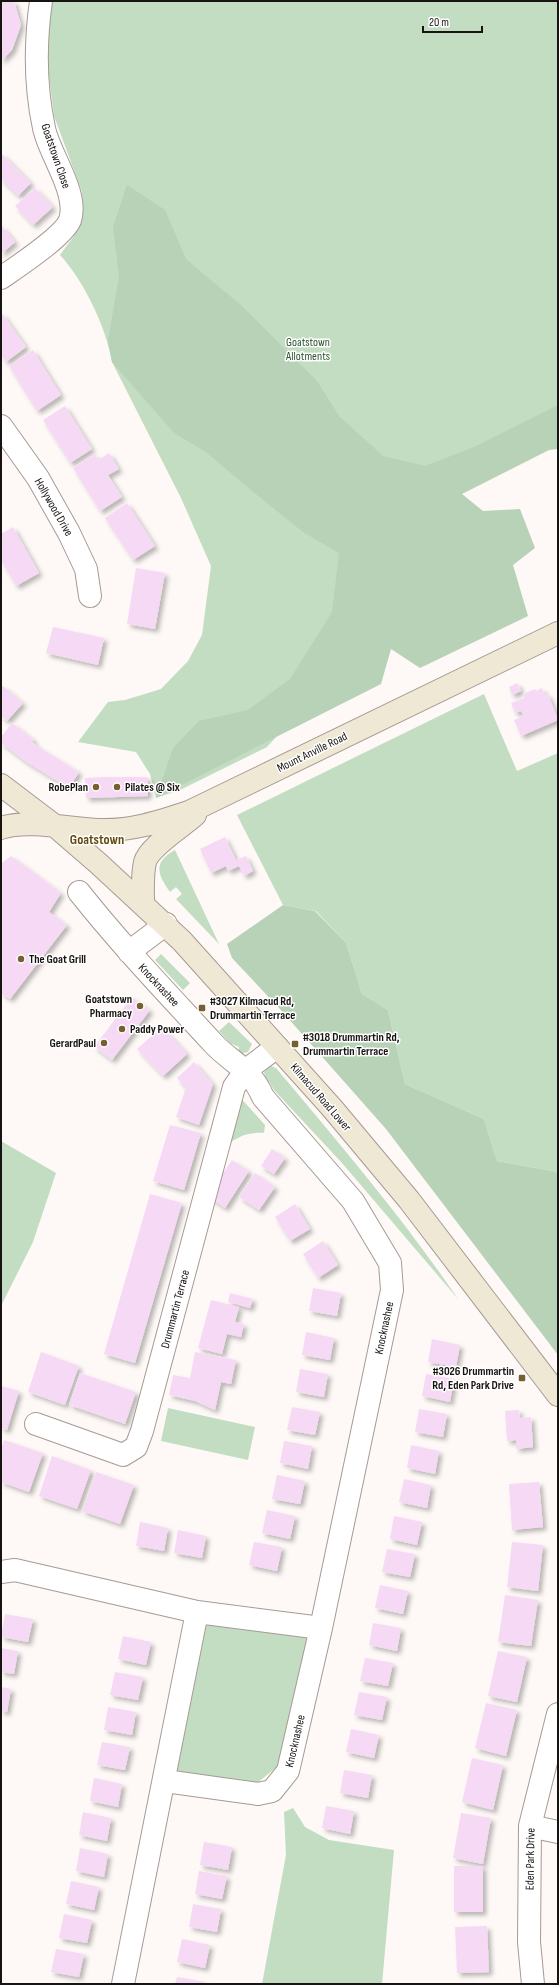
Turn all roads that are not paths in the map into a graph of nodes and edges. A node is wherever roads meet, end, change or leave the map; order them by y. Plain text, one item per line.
1 (41, 1) edge
2 (1, 278) edge
3 (1, 426) edge
4 (90, 596) dead end
5 (558, 633) edge
6 (1, 785) edge
7 (212, 802) junction
8 (55, 826) junction
9 (1, 828) edge
10 (79, 892) dead end
11 (143, 903) junction
12 (166, 924) junction
13 (129, 952) junction
14 (278, 1047) junction
15 (246, 1070) junction
16 (558, 1395) edge
17 (36, 1424) dead end
18 (1, 1572) edge
19 (197, 1612) junction
20 (321, 1628) junction
21 (558, 1714) edge
22 (165, 1781) junction
23 (530, 1826) junction
24 (558, 1832) edge
25 (123, 1984) edge
26 (533, 1984) edge

1 - 2 street, Goatstown Close
3 - 4 street, Hollywood Drive
5 - 7 main road, Mount Anville Road
6 - 8 main road, Kilmacud Road Lower
7 - 8 main road, Mount Anville Road
7 - 11 main road
8 - 9 main road, Mount Anville Road
8 - 11 main road, Kilmacud Road Lower
10 - 13 street, Knocknashee
11 - 12 main road, Kilmacud Road Lower
12 - 13 street
12 - 14 main road, Kilmacud Road Lower
13 - 15 street, Knocknashee
14 - 15 street
14 - 16 main road, Kilmacud Road Lower
15 - 17 street, Drummartin Terrace
15 - 20 street, Knocknashee
18 - 19 street
19 - 20 street
19 - 22 street
20 - 22 street, Knocknashee
21 - 23 street, Eden Park Drive
22 - 25 street
23 - 24 street
23 - 26 street, Eden Park Drive

